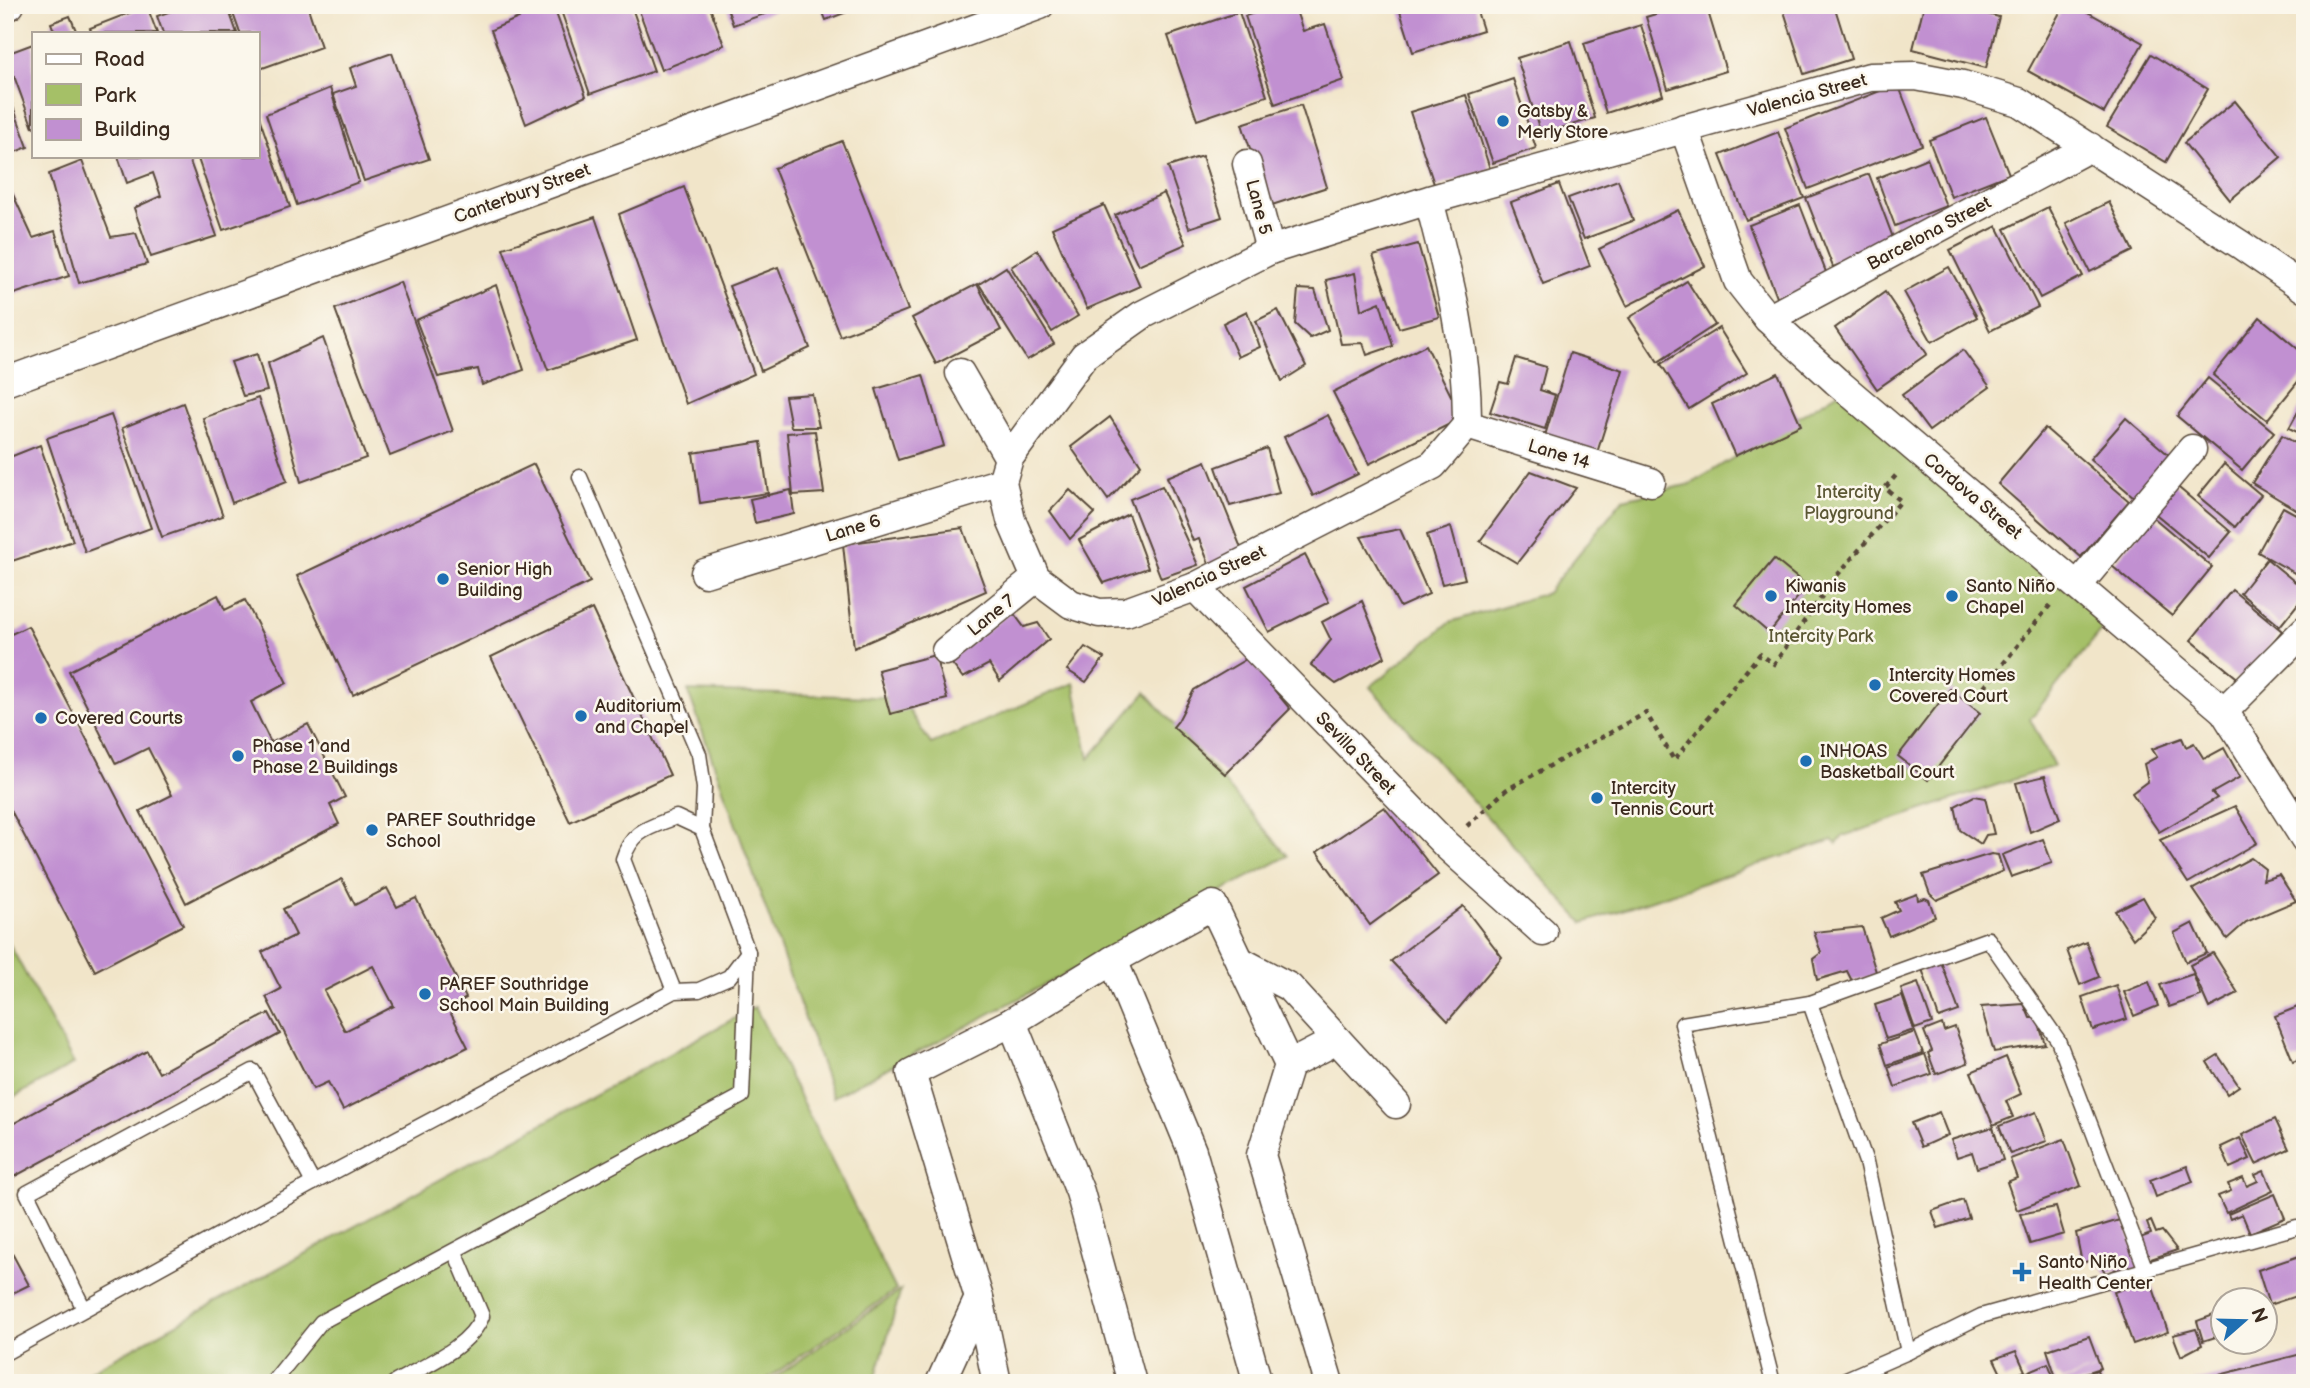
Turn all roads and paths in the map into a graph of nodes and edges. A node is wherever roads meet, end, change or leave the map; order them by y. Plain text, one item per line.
1 (1040, 5) edge
2 (983, 15) edge
3 (1684, 128) junction
4 (2090, 147) junction
5 (1247, 164) dead end
6 (1429, 200) junction
7 (1270, 250) junction
8 (2305, 289) edge
9 (1768, 319) junction
10 (960, 373) dead end
11 (5, 382) edge
12 (1467, 425) junction
13 (1919, 449) junction
14 (2192, 449) dead end
15 (1005, 470) junction
16 (580, 477) dead end
17 (1651, 482) dead end
18 (705, 573) dead end
19 (1036, 578) junction
20 (2074, 582) junction
21 (1195, 587) junction
22 (2305, 630) edge
23 (946, 651) dead end
24 (1978, 695) dead end
25 (2224, 711) junction
26 (702, 828) junction
27 (2305, 839) edge
28 (1446, 845) junction
29 (1533, 924) dead end
30 (748, 952) junction
31 (1112, 960) junction
32 (1240, 961) junction
33 (674, 991) junction
34 (1810, 1003) junction
35 (1012, 1022) junction
36 (1337, 1040) junction
37 (1290, 1065) junction
38 (1396, 1104) dead end
39 (313, 1183) junction
40 (2297, 1227) dead end
41 (455, 1252) junction
42 (2146, 1270) junction
43 (979, 1298) junction
44 (84, 1309) junction
45 (1908, 1352) junction
46 (5, 1353) edge
47 (272, 1383) edge
48 (394, 1383) edge
49 (940, 1383) edge
50 (997, 1383) edge
51 (1132, 1383) edge
52 (1258, 1383) edge
53 (1329, 1383) edge
54 (1773, 1383) edge
55 (1837, 1383) edge

1 - 2 street, Canterbury Street
2 - 11 street, Canterbury Street
3 - 4 street, Valencia Street
3 - 6 street, Valencia Street
3 - 9 street, Cordova Street
4 - 8 street, Valencia Street
4 - 9 street, Barcelona Street
5 - 7 street, Lane 5
6 - 7 street, Valencia Street
6 - 12 street
7 - 15 street, Valencia Street
9 - 13 street, Cordova Street
10 - 15 street
12 - 17 street, Lane 14
12 - 21 street, Valencia Street
13 - 20 street, Cordova Street
13 - 28 path
14 - 20 street
15 - 18 street, Lane 6
15 - 19 street
16 - 26 lane
19 - 21 street, Valencia Street
19 - 23 street, Lane 7
20 - 24 path
20 - 25 street, Cordova Street
21 - 28 street, Sevilla Street
22 - 25 street
25 - 27 street, Cordova Street
26 - 30 lane
26 - 33 lane
28 - 29 street, Sevilla Street
30 - 33 lane
30 - 41 lane
31 - 32 street
31 - 35 street
31 - 52 street
32 - 36 street
32 - 37 street
33 - 39 lane
34 - 42 lane
34 - 45 lane
34 - 54 lane
35 - 43 street
35 - 51 street
36 - 37 street
36 - 38 street
37 - 53 street
39 - 44 lane
39 - 44 lane
40 - 42 lane
41 - 47 lane
41 - 48 lane
42 - 45 lane
43 - 49 street
43 - 50 street
44 - 46 lane
45 - 55 lane

